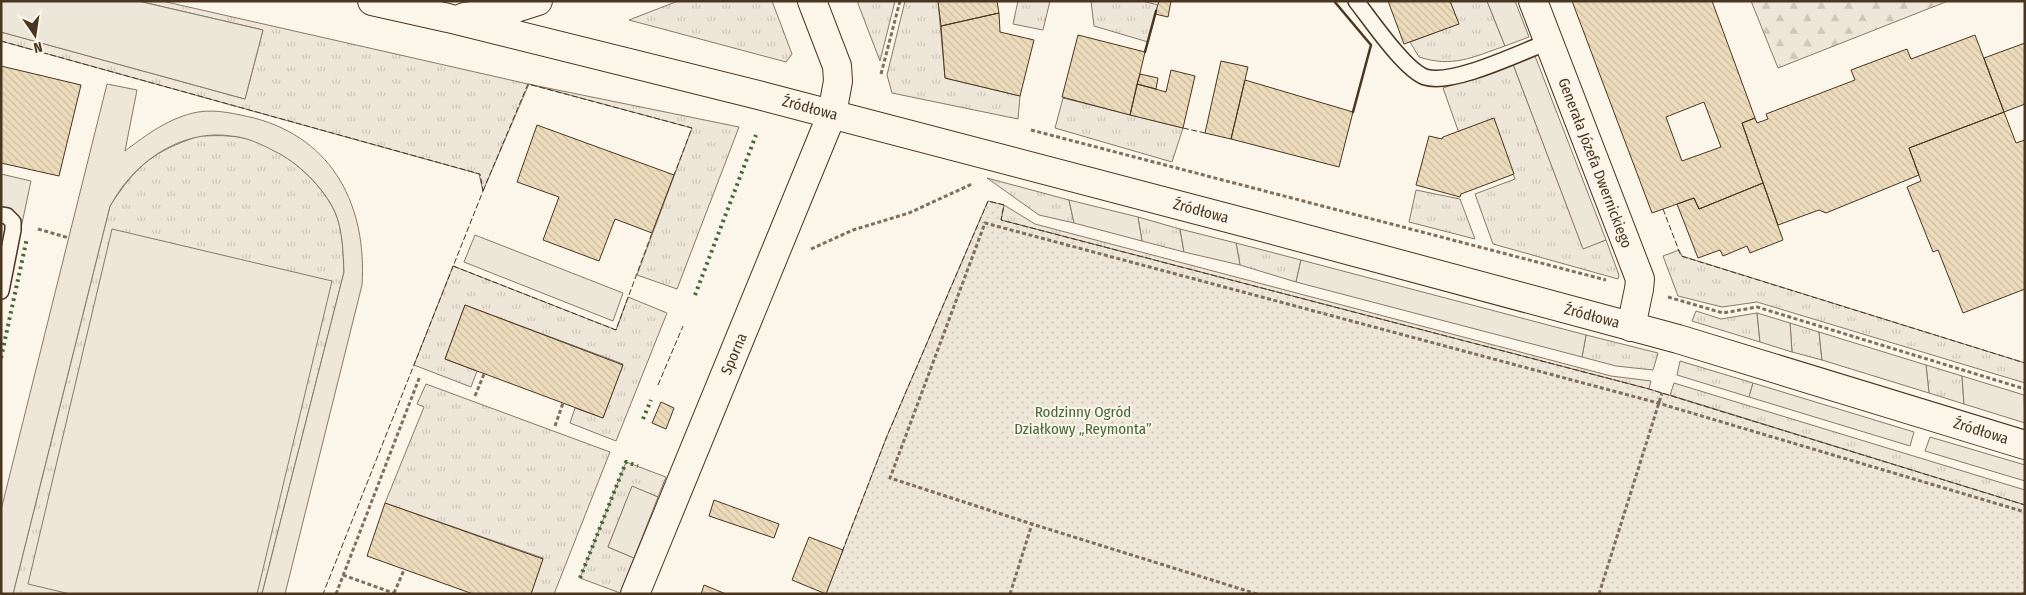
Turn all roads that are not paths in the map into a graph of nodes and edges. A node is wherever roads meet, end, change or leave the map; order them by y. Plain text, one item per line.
1 (372, 1) edge
2 (538, 1) edge
3 (812, 1) edge
4 (1356, 1) edge
5 (1533, 1) edge
6 (448, 18) junction
7 (1548, 42) junction
8 (832, 114) junction
9 (7, 218) edge
10 (1, 291) edge
11 (1631, 327) junction
12 (2025, 445) edge
13 (635, 594) edge

1 - 6 street, Źródłowa
2 - 6 street
3 - 8 street, Sporna
4 - 7 lane
5 - 7 street, Generała Józefa Dwernickiego
6 - 8 street, Źródłowa
7 - 11 street, Generała Józefa Dwernickiego
8 - 11 street, Źródłowa
8 - 13 street, Sporna
9 - 10 lane
11 - 12 street, Źródłowa

